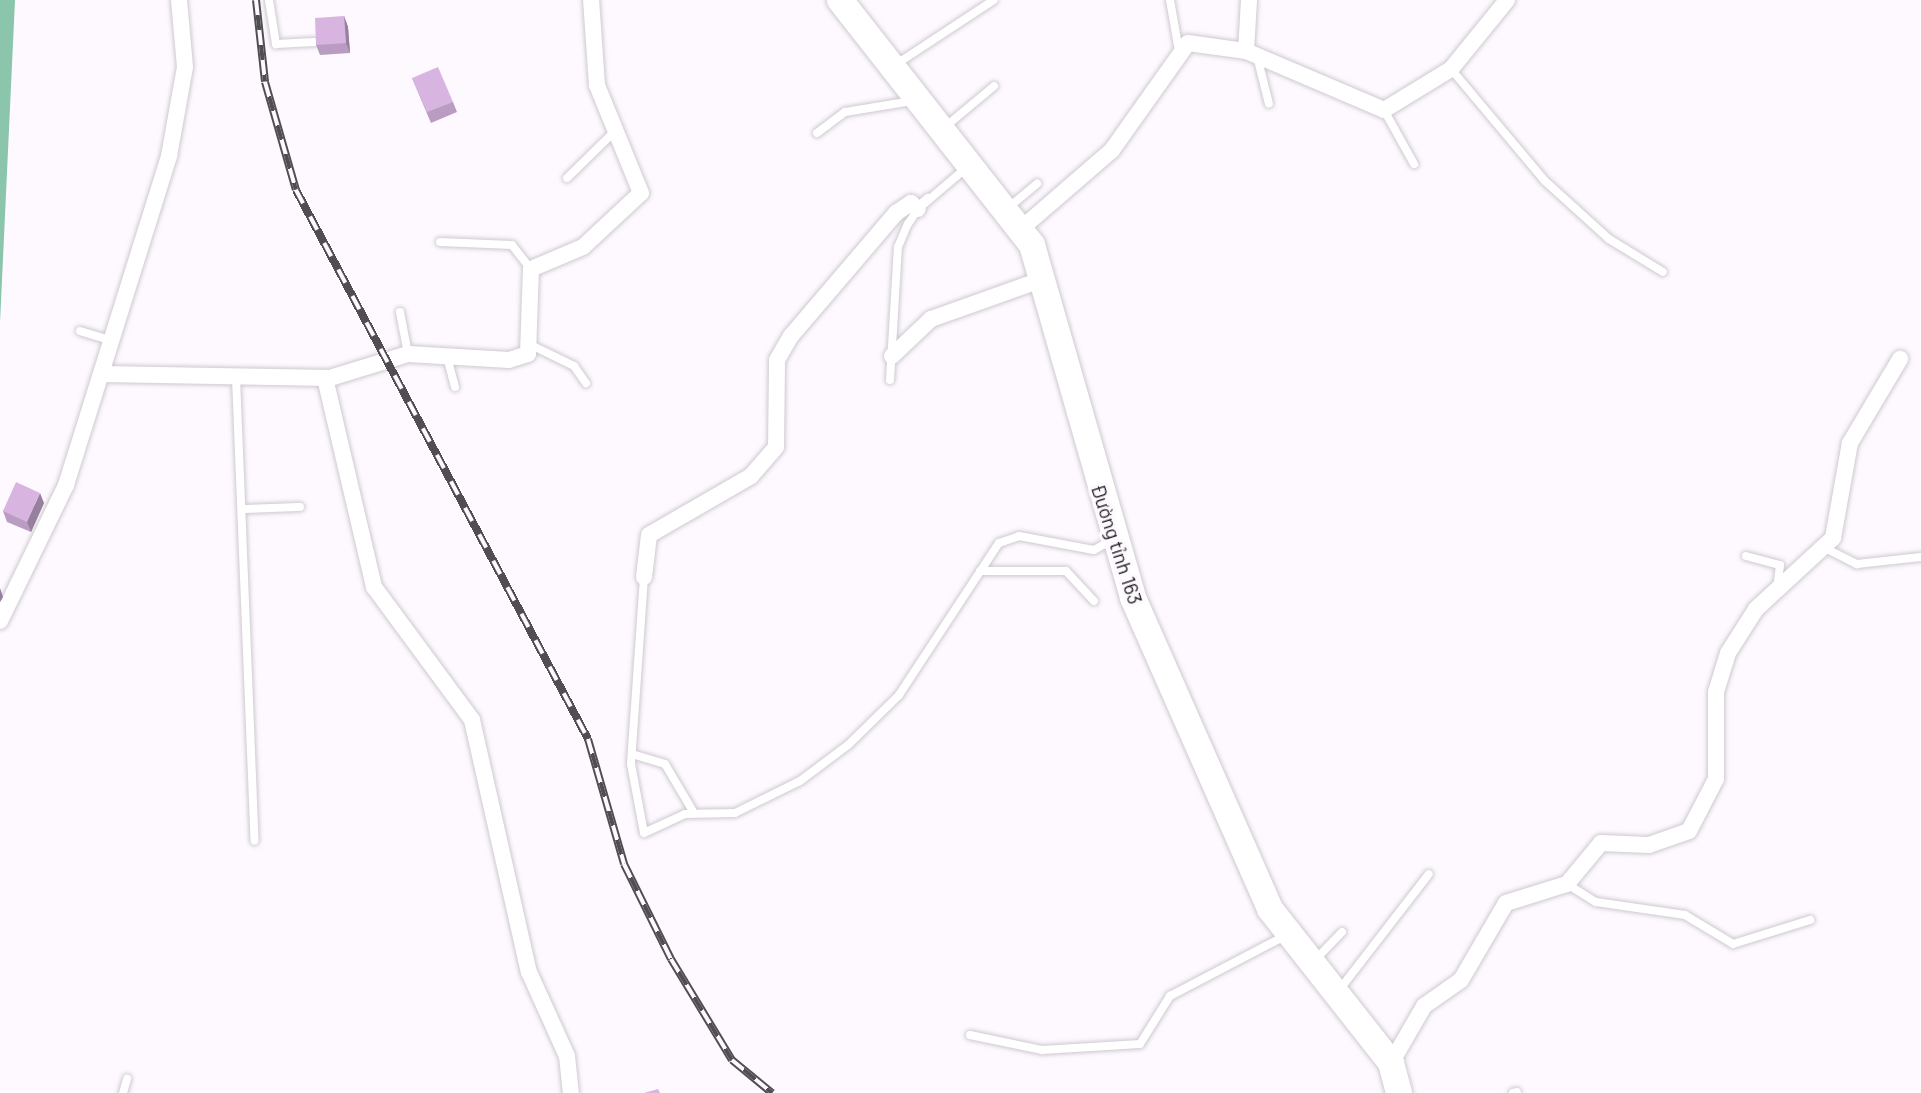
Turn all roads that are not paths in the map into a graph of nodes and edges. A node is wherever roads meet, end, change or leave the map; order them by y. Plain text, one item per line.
1 (179, 0) edge
2 (269, 0) edge
3 (591, 0) edge
4 (840, 0) edge
5 (994, 0) edge
6 (1170, 0) edge
7 (1249, 0) edge
8 (1507, 0) edge
9 (315, 42) edge
10 (1179, 51) junction
11 (1251, 53) junction
12 (895, 65) junction
13 (1451, 69) junction
14 (994, 86) dead end
15 (922, 99) junction
16 (1269, 104) dead end
17 (1384, 110) junction
18 (945, 127) junction
19 (617, 129) junction
20 (817, 133) dead end
21 (972, 161) junction
22 (1414, 164) dead end
23 (567, 178) dead end
24 (1037, 184) dead end
25 (918, 209) junction
26 (1015, 218) junction
27 (440, 242) dead end
28 (531, 269) junction
29 (1663, 272) dead end
30 (1046, 278) junction
31 (400, 312) dead end
32 (80, 331) dead end
33 (113, 341) junction
34 (533, 346) junction
35 (408, 354) junction
36 (446, 356) junction
37 (892, 356) junction
38 (1900, 359) dead end
39 (102, 374) junction
40 (236, 378) junction
41 (325, 378) junction
42 (890, 380) dead end
43 (586, 383) dead end
44 (455, 387) dead end
45 (300, 507) dead end
46 (243, 509) junction
47 (1113, 540) junction
48 (1827, 549) junction
49 (1746, 556) dead end
50 (1921, 557) edge
51 (980, 571) junction
52 (644, 577) joint
53 (1778, 592) junction
54 (1094, 601) dead end
55 (0, 621) edge
56 (632, 754) junction
57 (694, 813) junction
58 (255, 841) dead end
59 (1429, 874) dead end
60 (1567, 884) junction
61 (1810, 920) dead end
62 (1342, 932) dead end
63 (1289, 934) junction
64 (1313, 963) junction
65 (1337, 993) junction
66 (970, 1035) dead end
67 (1391, 1063) junction
68 (127, 1079) dead end
69 (123, 1093) edge
70 (571, 1093) edge
71 (1399, 1093) edge

1 - 33 street
2 - 9 lane
3 - 19 street
4 - 12 main road, Đường tỉnh 163
5 - 12 lane
6 - 10 lane
7 - 11 street
8 - 13 street
10 - 11 street
10 - 26 street
11 - 16 lane
11 - 17 street
12 - 15 main road, Đường tỉnh 163
13 - 17 street
13 - 29 lane
14 - 18 lane
15 - 18 main road, Đường tỉnh 163
15 - 20 lane
17 - 22 lane
18 - 21 main road, Đường tỉnh 163
19 - 23 lane
19 - 28 street
21 - 25 lane
21 - 26 main road, Đường tỉnh 163
24 - 26 lane
25 - 37 lane
25 - 52 street
26 - 30 main road, Đường tỉnh 163
27 - 28 lane
28 - 34 street
30 - 37 street
30 - 47 main road, Đường tỉnh 163
31 - 35 lane
32 - 33 lane
33 - 39 street
34 - 36 street
34 - 43 lane
35 - 36 street
35 - 41 street
36 - 44 lane
37 - 42 lane
38 - 48 street
39 - 40 street
39 - 55 street
40 - 41 street
40 - 46 lane
41 - 70 street
45 - 46 lane
46 - 58 lane
47 - 51 lane
47 - 63 main road, Đường tỉnh 163
48 - 50 lane
48 - 53 street
49 - 53 lane
51 - 54 lane
51 - 57 lane
52 - 56 lane
53 - 60 street
56 - 57 lane
56 - 57 lane
59 - 65 lane
60 - 61 lane
60 - 67 street
62 - 64 lane
63 - 64 main road, Đường tỉnh 163
63 - 66 lane
64 - 65 main road, Đường tỉnh 163
65 - 67 main road, Đường tỉnh 163
67 - 71 main road, Đường tỉnh 163
68 - 69 lane

